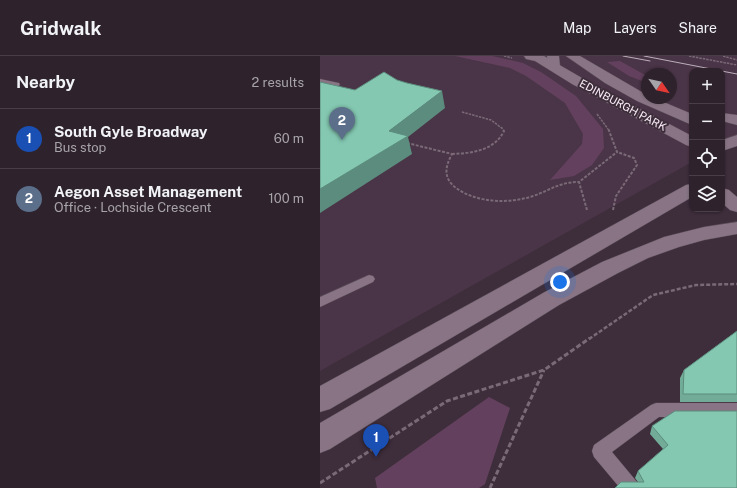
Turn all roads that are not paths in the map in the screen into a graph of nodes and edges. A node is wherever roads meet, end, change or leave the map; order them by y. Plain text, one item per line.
1 (530, 56) edge
2 (575, 57) edge
3 (554, 61) edge
4 (320, 82) edge
5 (336, 85) edge
6 (641, 97) edge
7 (656, 104) edge
8 (665, 104) edge
9 (689, 110) edge
10 (725, 118) edge
11 (689, 119) edge
12 (737, 120) edge
13 (725, 132) edge
14 (737, 134) edge
15 (689, 140) edge
16 (737, 140) edge
17 (725, 145) edge
18 (689, 191) edge
19 (725, 196) edge
20 (737, 206) edge
21 (737, 228) edge
22 (369, 279) dead end
23 (320, 302) edge
24 (320, 400) edge
25 (737, 410) edge
26 (320, 439) edge
27 (631, 488) edge

1 - 3 street, EDINBURGH PARK
2 - 6 street, EDINBURGH PARK
3 - 15 street, EDINBURGH PARK
4 - 5 lane
7 - 11 street, EDINBURGH PARK
8 - 9 street
10 - 12 street
13 - 14 street
16 - 17 street
18 - 24 street
19 - 20 street
21 - 26 street
22 - 23 lane
25 - 27 lane

